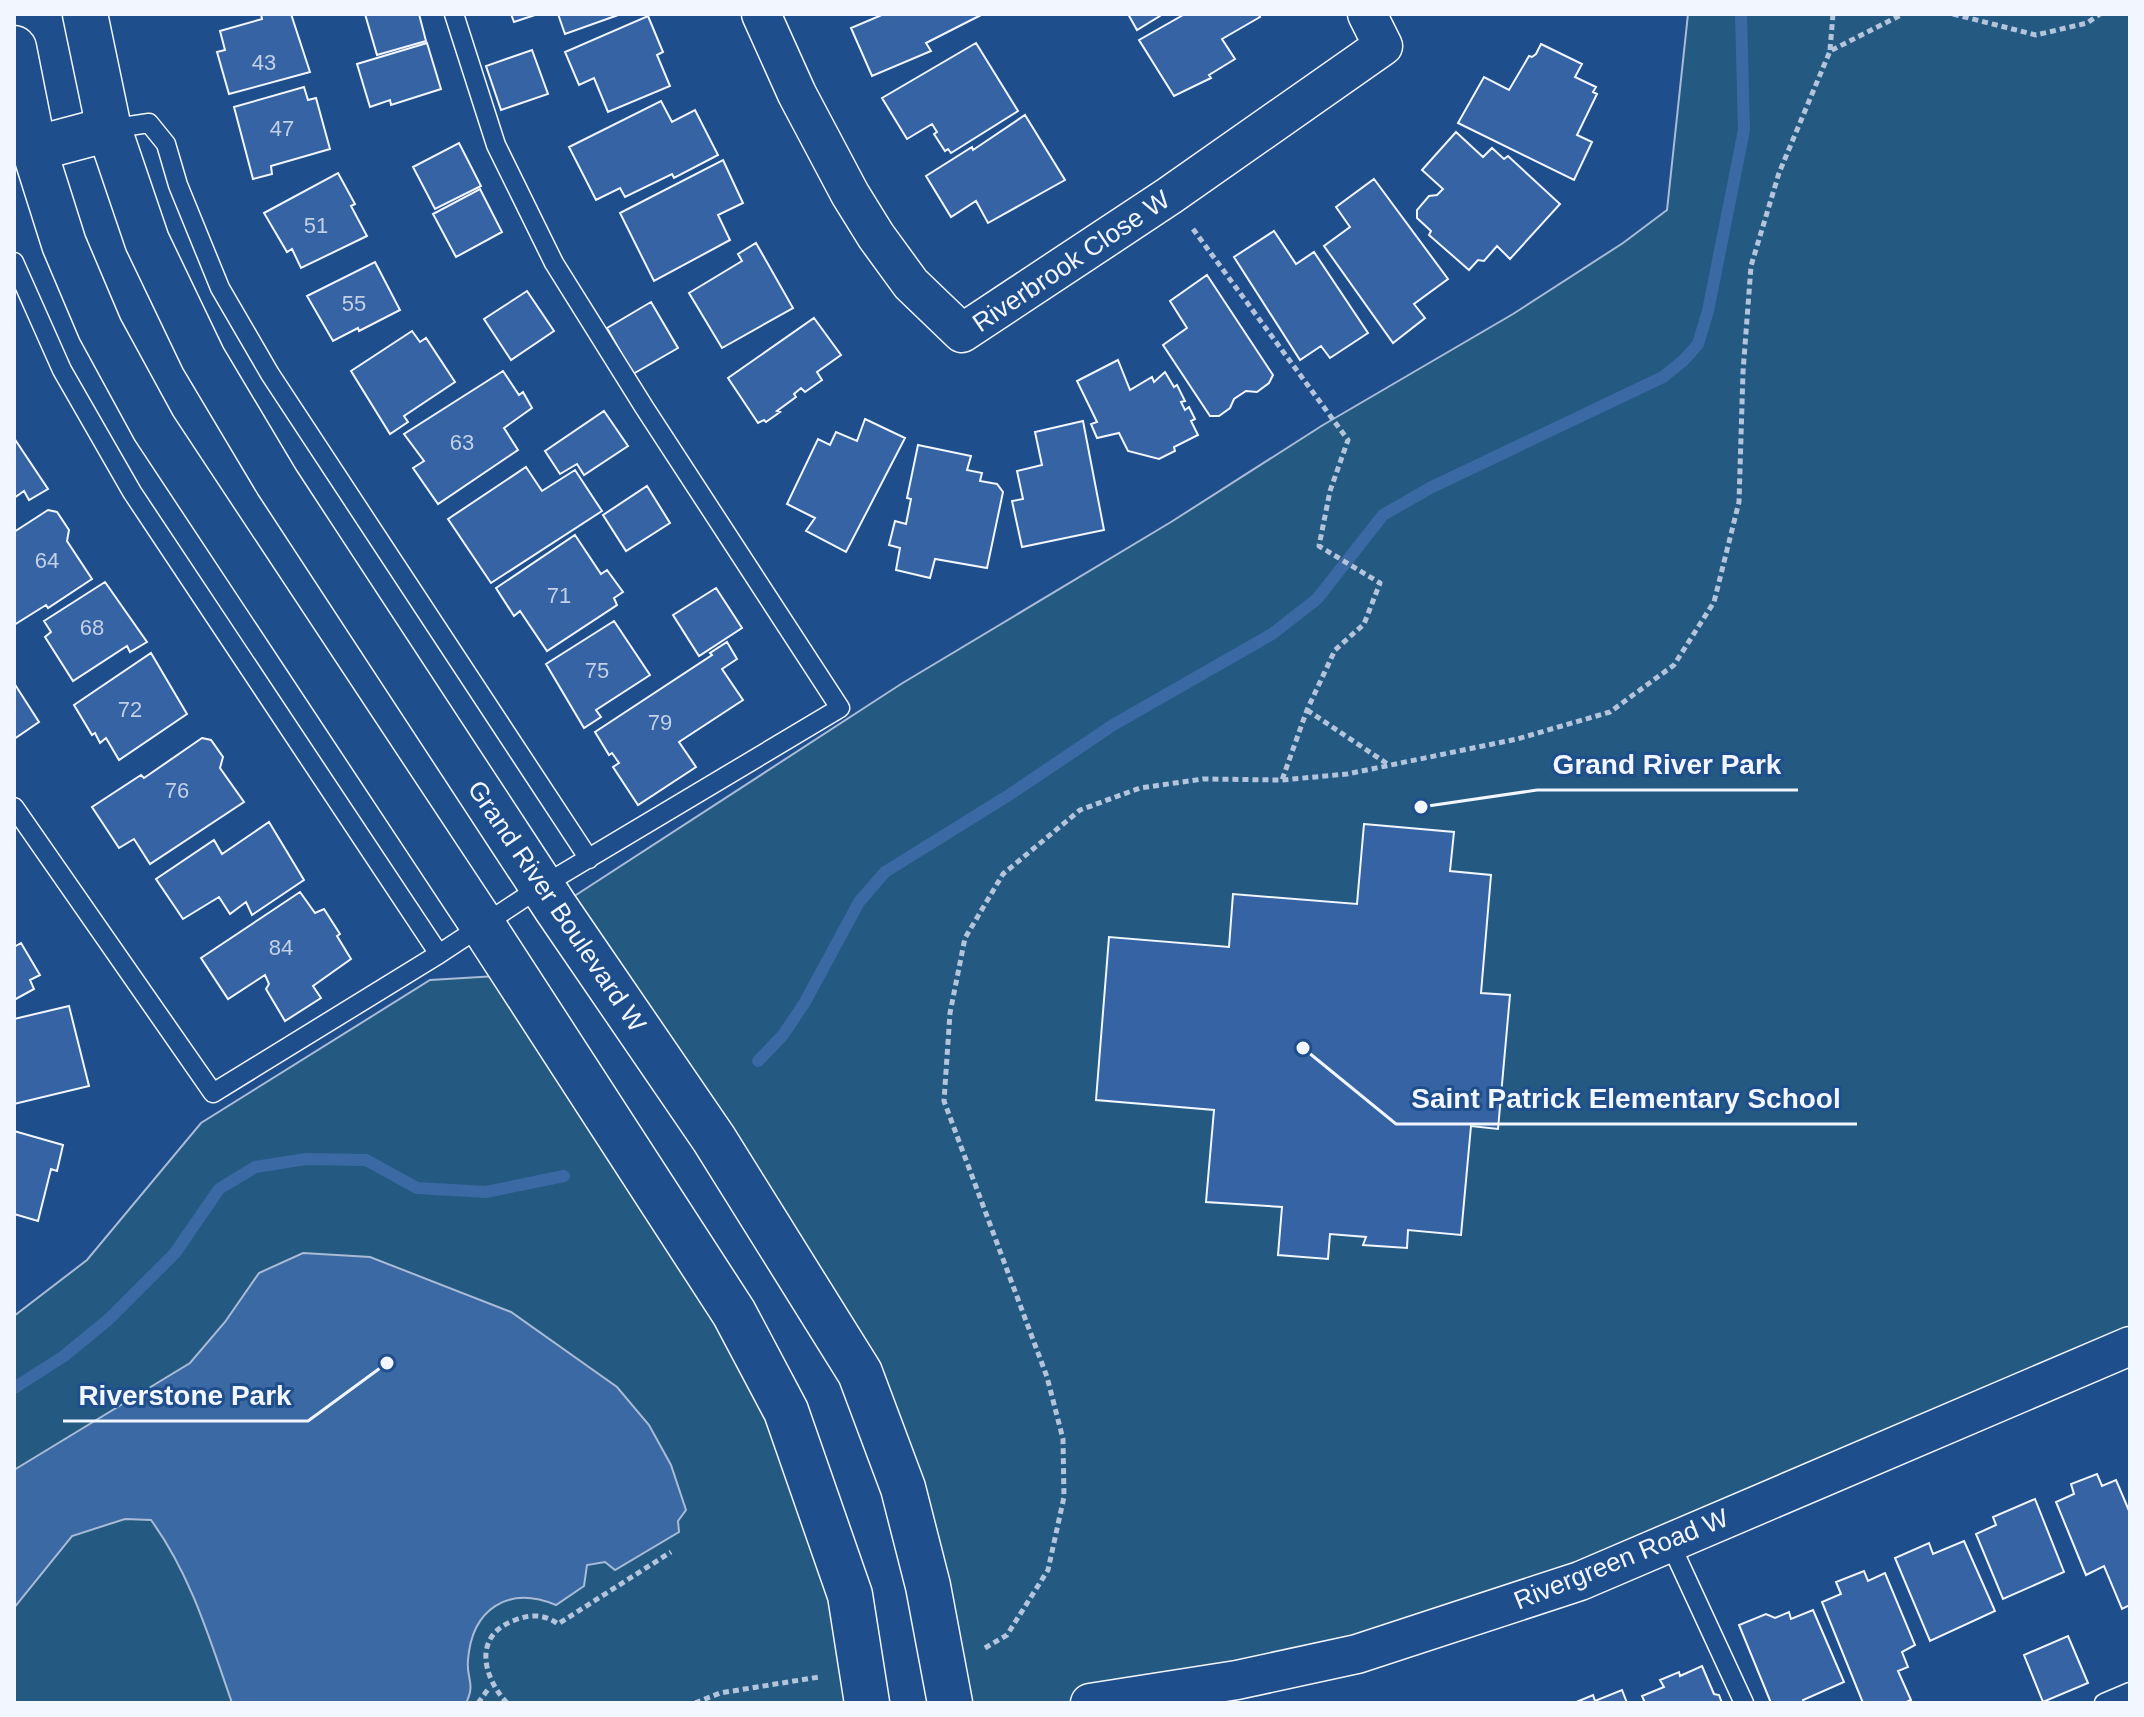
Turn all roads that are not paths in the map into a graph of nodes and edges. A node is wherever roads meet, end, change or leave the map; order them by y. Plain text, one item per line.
1 (85, 14) edge
2 (454, 14) edge
3 (761, 14) edge
4 (1367, 14) edge
5 (14, 48) edge
6 (109, 129) junction
7 (24, 152) edge
8 (14, 262) edge
9 (14, 807) edge
10 (589, 859) junction
11 (542, 886) junction
12 (482, 924) junction
13 (439, 954) junction
14 (2130, 1346) edge
15 (1670, 1543) junction
16 (1238, 1691) edge
17 (2130, 1692) edge
18 (867, 1703) edge
19 (950, 1703) edge
20 (1090, 1703) edge
21 (1744, 1703) edge
22 (2104, 1703) edge

1 - 6 street, Grand River Boulevard W
2 - 10 lane
3 - 4 street, Riverbrook Close W
5 - 7 street
6 - 7 street
6 - 10 lane, Grand River Boulevard W
6 - 11 street, Grand River Boulevard W
7 - 12 street
8 - 13 lane
9 - 13 lane
10 - 11 lane
11 - 12 lane
11 - 19 street, Grand River Boulevard W
12 - 13 lane
12 - 18 street
14 - 15 street, Rivergreen Road W
15 - 16 street, Rivergreen Road W
15 - 21 lane
16 - 20 street, Rivergreen Road W
17 - 22 lane

